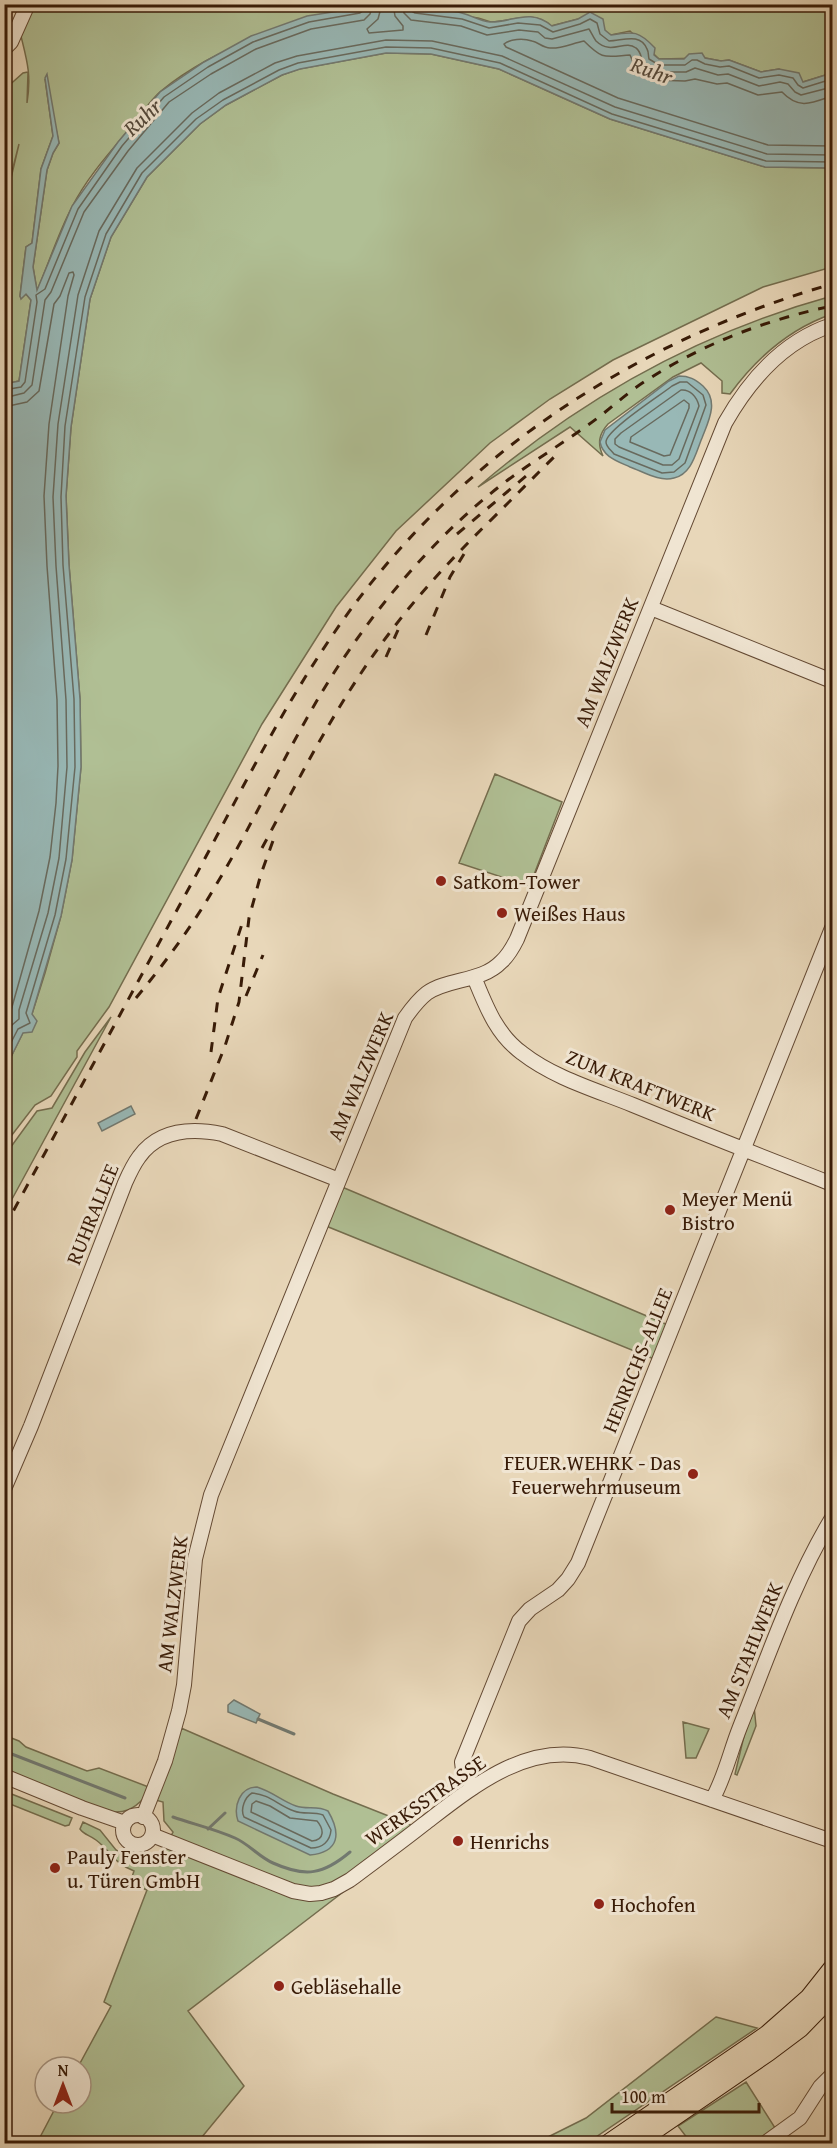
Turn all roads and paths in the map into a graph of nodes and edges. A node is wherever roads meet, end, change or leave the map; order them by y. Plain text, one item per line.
1 (28, 4) edge
2 (4, 49) edge
3 (832, 325) edge
4 (651, 608) junction
5 (832, 681) edge
6 (832, 928) edge
7 (474, 977) junction
8 (744, 1150) junction
9 (339, 1180) junction
10 (832, 1184) edge
11 (4, 1489) edge
12 (832, 1518) edge
13 (4, 1776) edge
14 (473, 1788) junction
15 (712, 1800) junction
16 (143, 1817) junction
17 (126, 1822) junction
18 (152, 1835) junction
19 (832, 1841) edge
20 (832, 1969) edge
21 (832, 1995) edge
22 (832, 2075) edge
23 (608, 2144) edge
24 (634, 2144) edge
25 (764, 2144) edge

1 - 2 street
3 - 4 street, AM WALZWERK
4 - 5 street
4 - 7 street, AM WALZWERK
6 - 8 street, HENRICHS-ALLEE
7 - 8 street, ZUM KRAFTWERK
7 - 9 street, AM WALZWERK
8 - 10 street, ZUM KRAFTWERK
8 - 14 street, HENRICHS-ALLEE
9 - 11 street, RUHRALLEE
9 - 16 street, AM WALZWERK
12 - 15 street, AM STAHLWERK
13 - 17 street
14 - 15 street, WERKSSTRASSE
14 - 18 street, WERKSSTRASSE
15 - 19 street, WERKSSTRASSE
16 - 17 street
16 - 18 street
17 - 18 street
20 - 23 main road
21 - 24 main road
22 - 25 street

